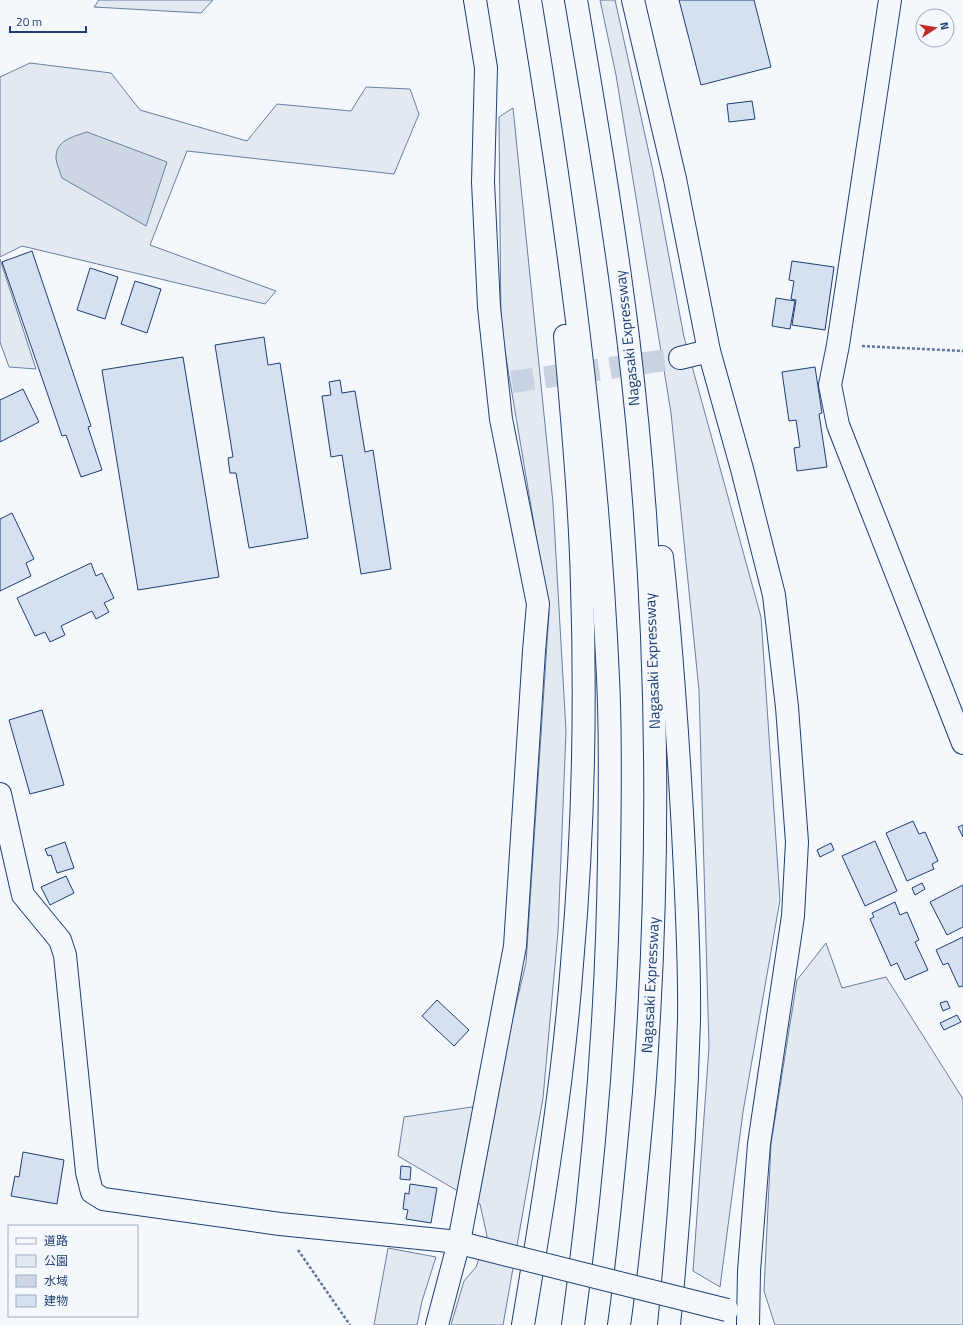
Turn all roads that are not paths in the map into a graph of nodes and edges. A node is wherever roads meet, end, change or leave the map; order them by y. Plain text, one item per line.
1 (475, 0) edge
2 (530, 0) edge
3 (576, 0) edge
4 (633, 0) edge
5 (890, 0) edge
6 (548, 111) junction
7 (614, 226) junction
8 (709, 351) junction
9 (680, 358) tunnel mouth
10 (963, 743) edge
11 (0, 794) edge
12 (465, 1244) junction
13 (749, 1323) edge
14 (437, 1325) edge
15 (524, 1325) edge
16 (573, 1325) edge
17 (619, 1325) edge
18 (669, 1325) edge

1 - 12 main road
2 - 6 main road
3 - 7 main road, Nagasaki Expressway
4 - 8 main road
5 - 10 main road
6 - 15 main road
6 - 16 main road
7 - 17 main road, Nagasaki Expressway
7 - 18 main road
8 - 9 main road
8 - 13 main road
11 - 12 main road
12 - 13 main road, bridge
12 - 14 main road

